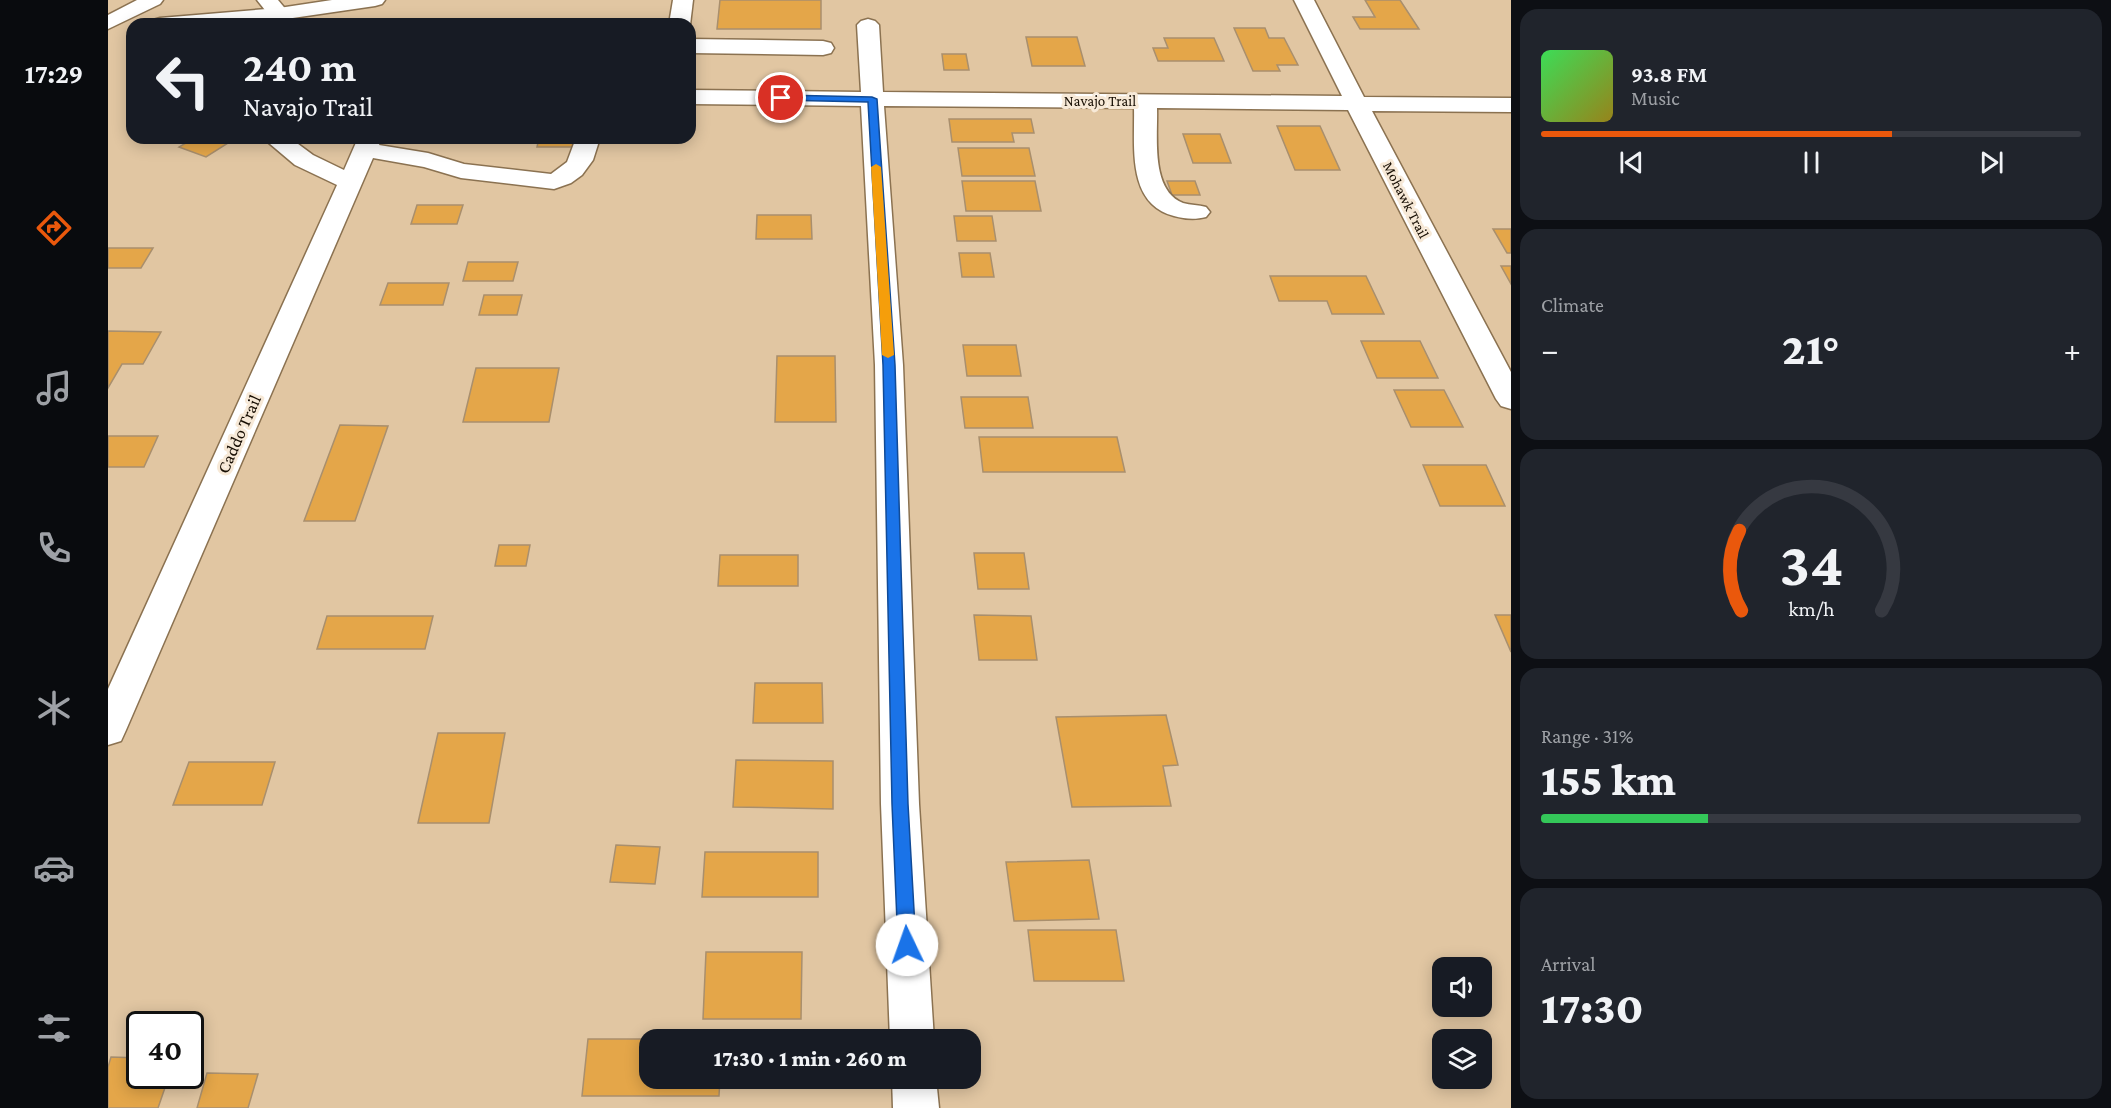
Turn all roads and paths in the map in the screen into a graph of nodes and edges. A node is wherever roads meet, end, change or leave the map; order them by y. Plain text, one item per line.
1 (153, 0) edge
2 (375, 0) edge
3 (388, 0) edge
4 (683, 0) edge
5 (1304, 0) edge
6 (278, 13) edge
7 (224, 18) edge
8 (344, 18) edge
9 (681, 18) edge
10 (108, 23) edge
11 (126, 26) edge
12 (868, 26) dead end
13 (108, 28) edge
14 (696, 46) edge
15 (822, 48) dead end
16 (696, 96) edge
17 (872, 99) junction
18 (1145, 102) junction
19 (1357, 103) junction
20 (1511, 105) edge
21 (283, 144) edge
22 (311, 144) edge
23 (367, 144) edge
24 (586, 144) edge
25 (304, 160) junction
26 (350, 182) junction
27 (1197, 212) dead end
28 (1511, 399) edge
29 (108, 730) edge
30 (911, 1029) edge
31 (915, 1089) edge
32 (916, 1108) edge

1 - 10 street
2 - 6 street
3 - 8 street
4 - 9 street
5 - 19 street, Mohawk Trail
6 - 7 street
11 - 13 street
12 - 17 street
14 - 15 street
16 - 17 street, Navajo Trail
17 - 18 street, Navajo Trail
17 - 30 street
18 - 19 street, Navajo Trail
18 - 27 street
19 - 20 street, Navajo Trail
19 - 28 street, Mohawk Trail
21 - 25 street
22 - 25 street
23 - 24 street
23 - 26 street, Caddo Trail
25 - 26 street
26 - 29 street, Caddo Trail
31 - 32 street

